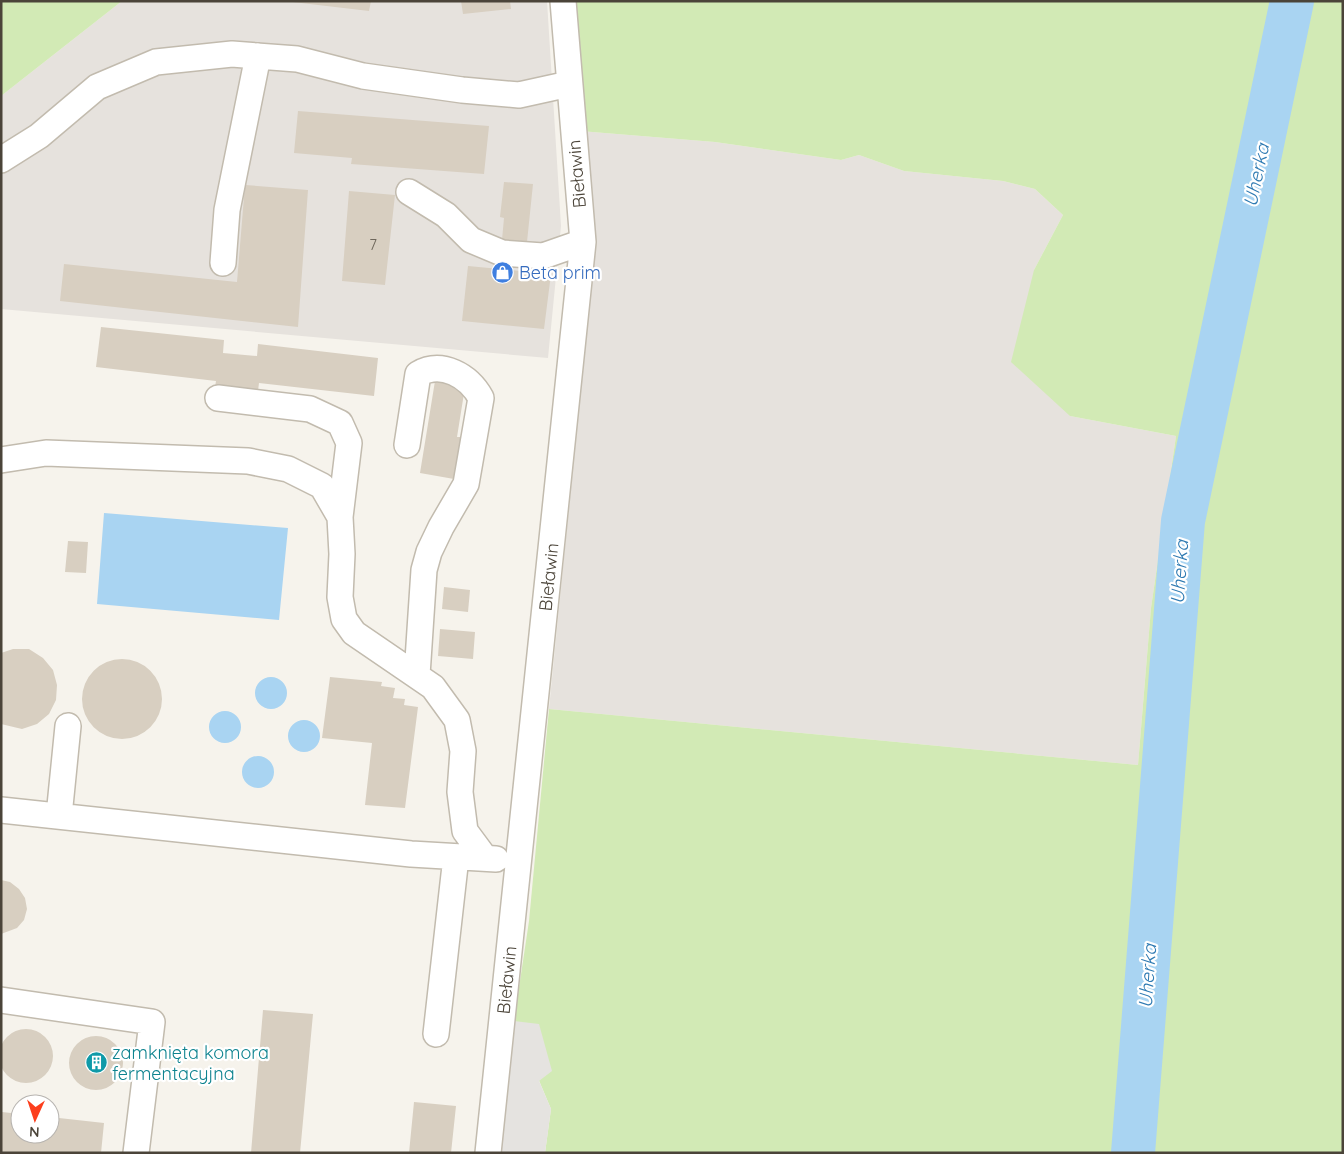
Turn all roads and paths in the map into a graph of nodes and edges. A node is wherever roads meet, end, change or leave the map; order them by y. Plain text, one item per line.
1 (563, 1) edge
2 (258, 56) junction
3 (570, 84) junction
4 (1, 160) edge
5 (409, 192) dead end
6 (584, 242) junction
7 (223, 263) dead end
8 (218, 398) dead end
9 (407, 445) dead end
10 (1, 460) edge
11 (340, 518) junction
12 (417, 675) junction
13 (68, 726) dead end
14 (1, 810) edge
15 (59, 816) junction
16 (456, 857) junction
17 (485, 858) junction
18 (520, 860) junction
19 (1, 1000) edge
20 (436, 1034) dead end
21 (136, 1153) edge
22 (488, 1153) edge

1 - 3 street, Bieławin
2 - 3 street
2 - 4 street
2 - 7 street
3 - 6 street, Bieławin
5 - 6 street
6 - 18 street, Bieławin
8 - 11 street
9 - 12 street
10 - 11 street
11 - 12 street
12 - 17 street
13 - 15 street
14 - 15 street
15 - 16 street
16 - 17 street
16 - 20 street
17 - 18 street
18 - 22 street, Bieławin
19 - 21 street

